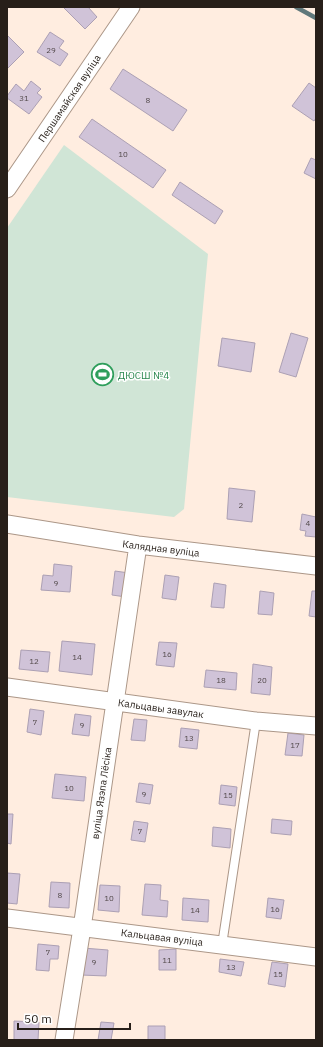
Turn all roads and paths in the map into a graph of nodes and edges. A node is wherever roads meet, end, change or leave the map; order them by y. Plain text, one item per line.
1 (131, 7) edge
2 (7, 189) edge
3 (7, 524) edge
4 (138, 545) junction
5 (316, 566) edge
6 (7, 687) edge
7 (114, 701) junction
8 (256, 721) junction
9 (316, 726) edge
10 (7, 918) edge
11 (82, 928) junction
12 (222, 944) junction
13 (316, 957) edge
14 (64, 1040) edge

1 - 2 street, Першамайская вуліца
3 - 4 street, Калядная вуліца
4 - 5 street, Калядная вуліца
4 - 7 street, вуліца Язэпа Лёсіка
6 - 7 street, Кальцавы завулак
7 - 8 street, Кальцавы завулак
7 - 11 street, вуліца Язэпа Лёсіка
8 - 9 street, Кальцавы завулак
8 - 12 lane
10 - 11 street, Кальцавая вуліца
11 - 12 street, Кальцавая вуліца
11 - 14 street, вуліца Язэпа Лёсіка
12 - 13 street, Кальцавая вуліца

